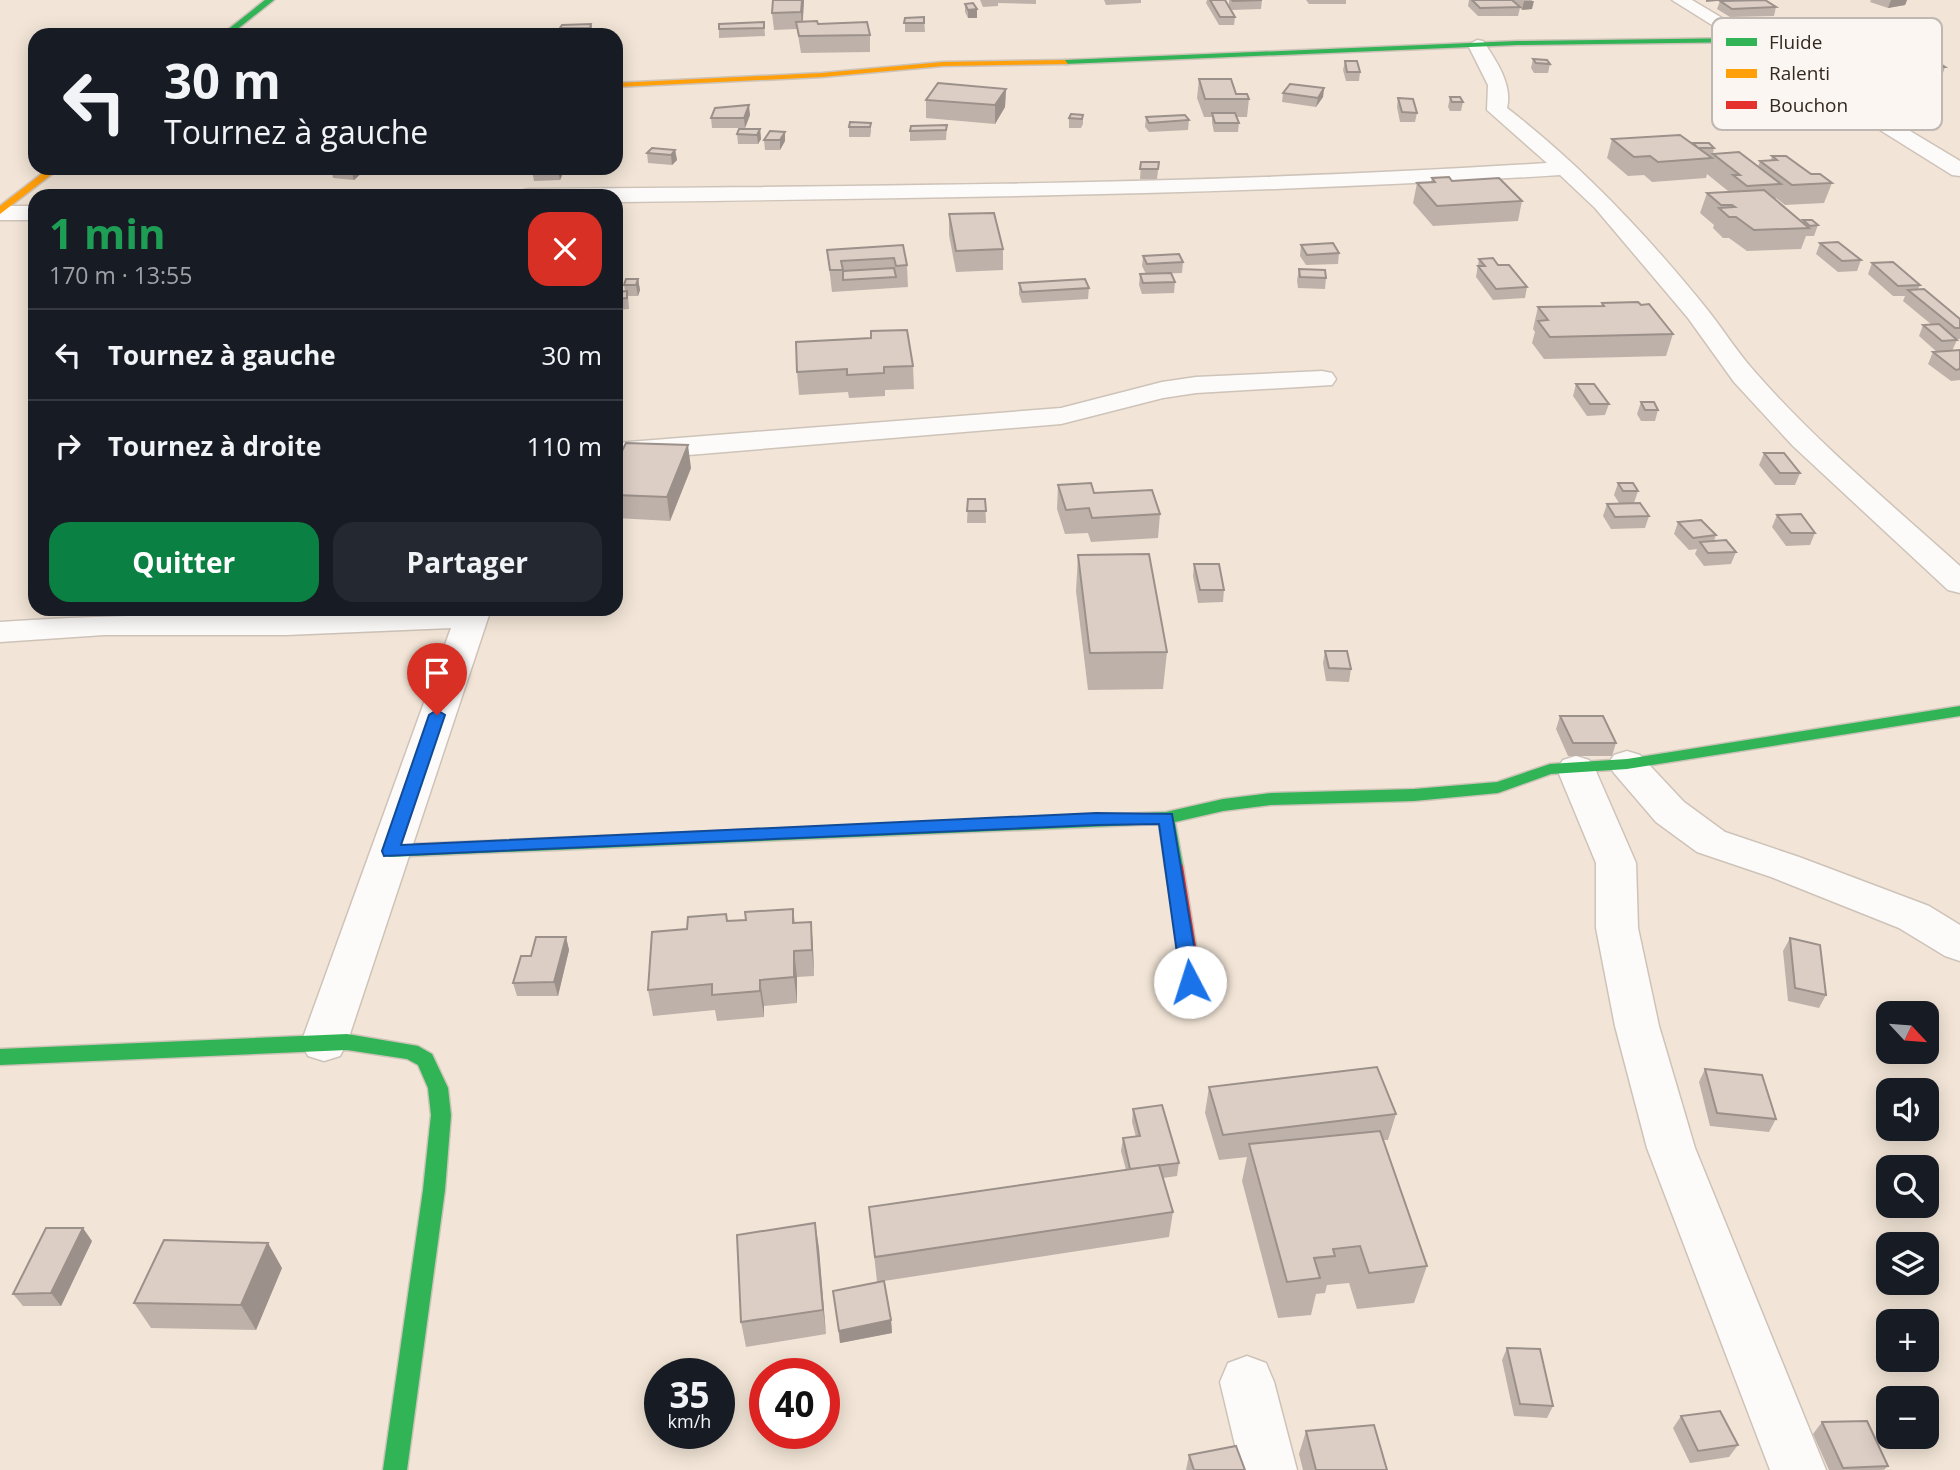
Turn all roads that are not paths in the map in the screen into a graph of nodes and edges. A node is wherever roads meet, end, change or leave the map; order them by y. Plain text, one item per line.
1 (270, 0) edge
2 (1680, 0) edge
3 (1712, 20) edge
4 (234, 28) edge
5 (1712, 41) edge
6 (1477, 45) junction
7 (623, 85) edge
8 (1894, 130) edge
9 (1565, 167) junction
10 (1960, 170) edge
11 (46, 175) edge
12 (29, 189) edge
13 (28, 190) edge
14 (623, 196) edge
15 (0, 212) edge
16 (28, 213) edge
17 (1322, 379) dead end
18 (623, 451) edge
19 (1960, 583) edge
20 (426, 616) edge
21 (471, 616) edge
22 (0, 632) edge
23 (1960, 711) edge
24 (1627, 764) junction
25 (1576, 769) junction
26 (1166, 818) junction
27 (390, 851) junction
28 (1960, 945) edge
29 (1184, 992) dead end
30 (324, 1043) junction
31 (0, 1057) edge
32 (1248, 1381) dead end
33 (395, 1470) edge
34 (1269, 1470) edge
35 (1798, 1470) edge

1 - 4 main road
2 - 3 street
5 - 6 main road
6 - 7 main road
6 - 9 street
8 - 10 street
9 - 14 street
9 - 19 street
11 - 12 main road
13 - 15 main road
15 - 16 street
17 - 18 street
20 - 22 street
21 - 27 street
23 - 24 main road
24 - 25 main road
24 - 28 street
25 - 26 main road
25 - 35 street
26 - 27 main road
26 - 29 main road
27 - 30 street
30 - 31 main road
30 - 33 main road
32 - 34 street

